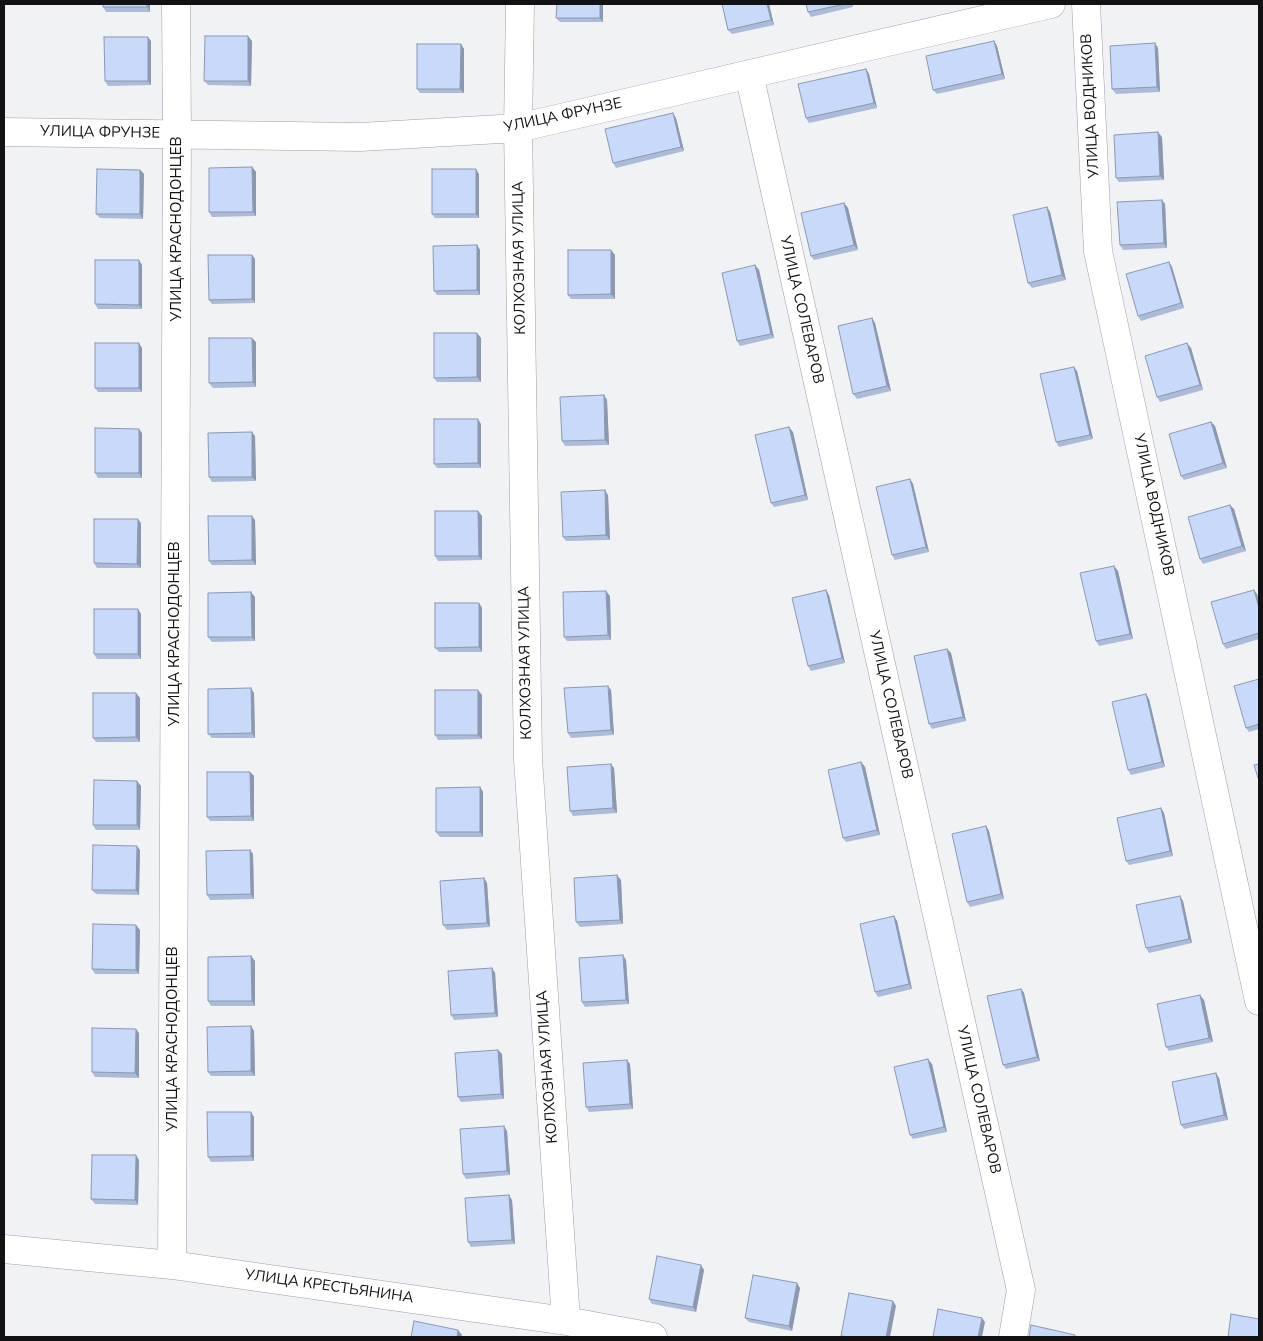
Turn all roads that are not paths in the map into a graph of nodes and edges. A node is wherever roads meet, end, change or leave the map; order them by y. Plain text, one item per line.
1 (176, 4) edge
2 (520, 4) edge
3 (1051, 4) edge
4 (1086, 4) edge
5 (748, 74) junction
6 (518, 128) junction
7 (4, 132) edge
8 (177, 134) junction
9 (1259, 1001) edge
10 (4, 1249) edge
11 (172, 1265) junction
12 (566, 1321) junction
13 (653, 1337) edge
14 (1013, 1337) edge

1 - 8 street, УЛИЦА КРАСНОДОНЦЕВ
2 - 6 street, КОЛХОЗНАЯ УЛИЦА
3 - 5 street, УЛИЦА ФРУНЗЕ
4 - 9 street, УЛИЦА ВОДНИКОВ
5 - 6 street, УЛИЦА ФРУНЗЕ
5 - 14 street, УЛИЦА СОЛЕВАРОВ
6 - 8 street, УЛИЦА ФРУНЗЕ
6 - 12 street, КОЛХОЗНАЯ УЛИЦА
7 - 8 street, УЛИЦА ФРУНЗЕ
8 - 11 street, УЛИЦА КРАСНОДОНЦЕВ
10 - 11 street, УЛИЦА КРЕСТЬЯНИНА
11 - 12 street, УЛИЦА КРЕСТЬЯНИНА
12 - 13 street, УЛИЦА КРЕСТЬЯНИНА

